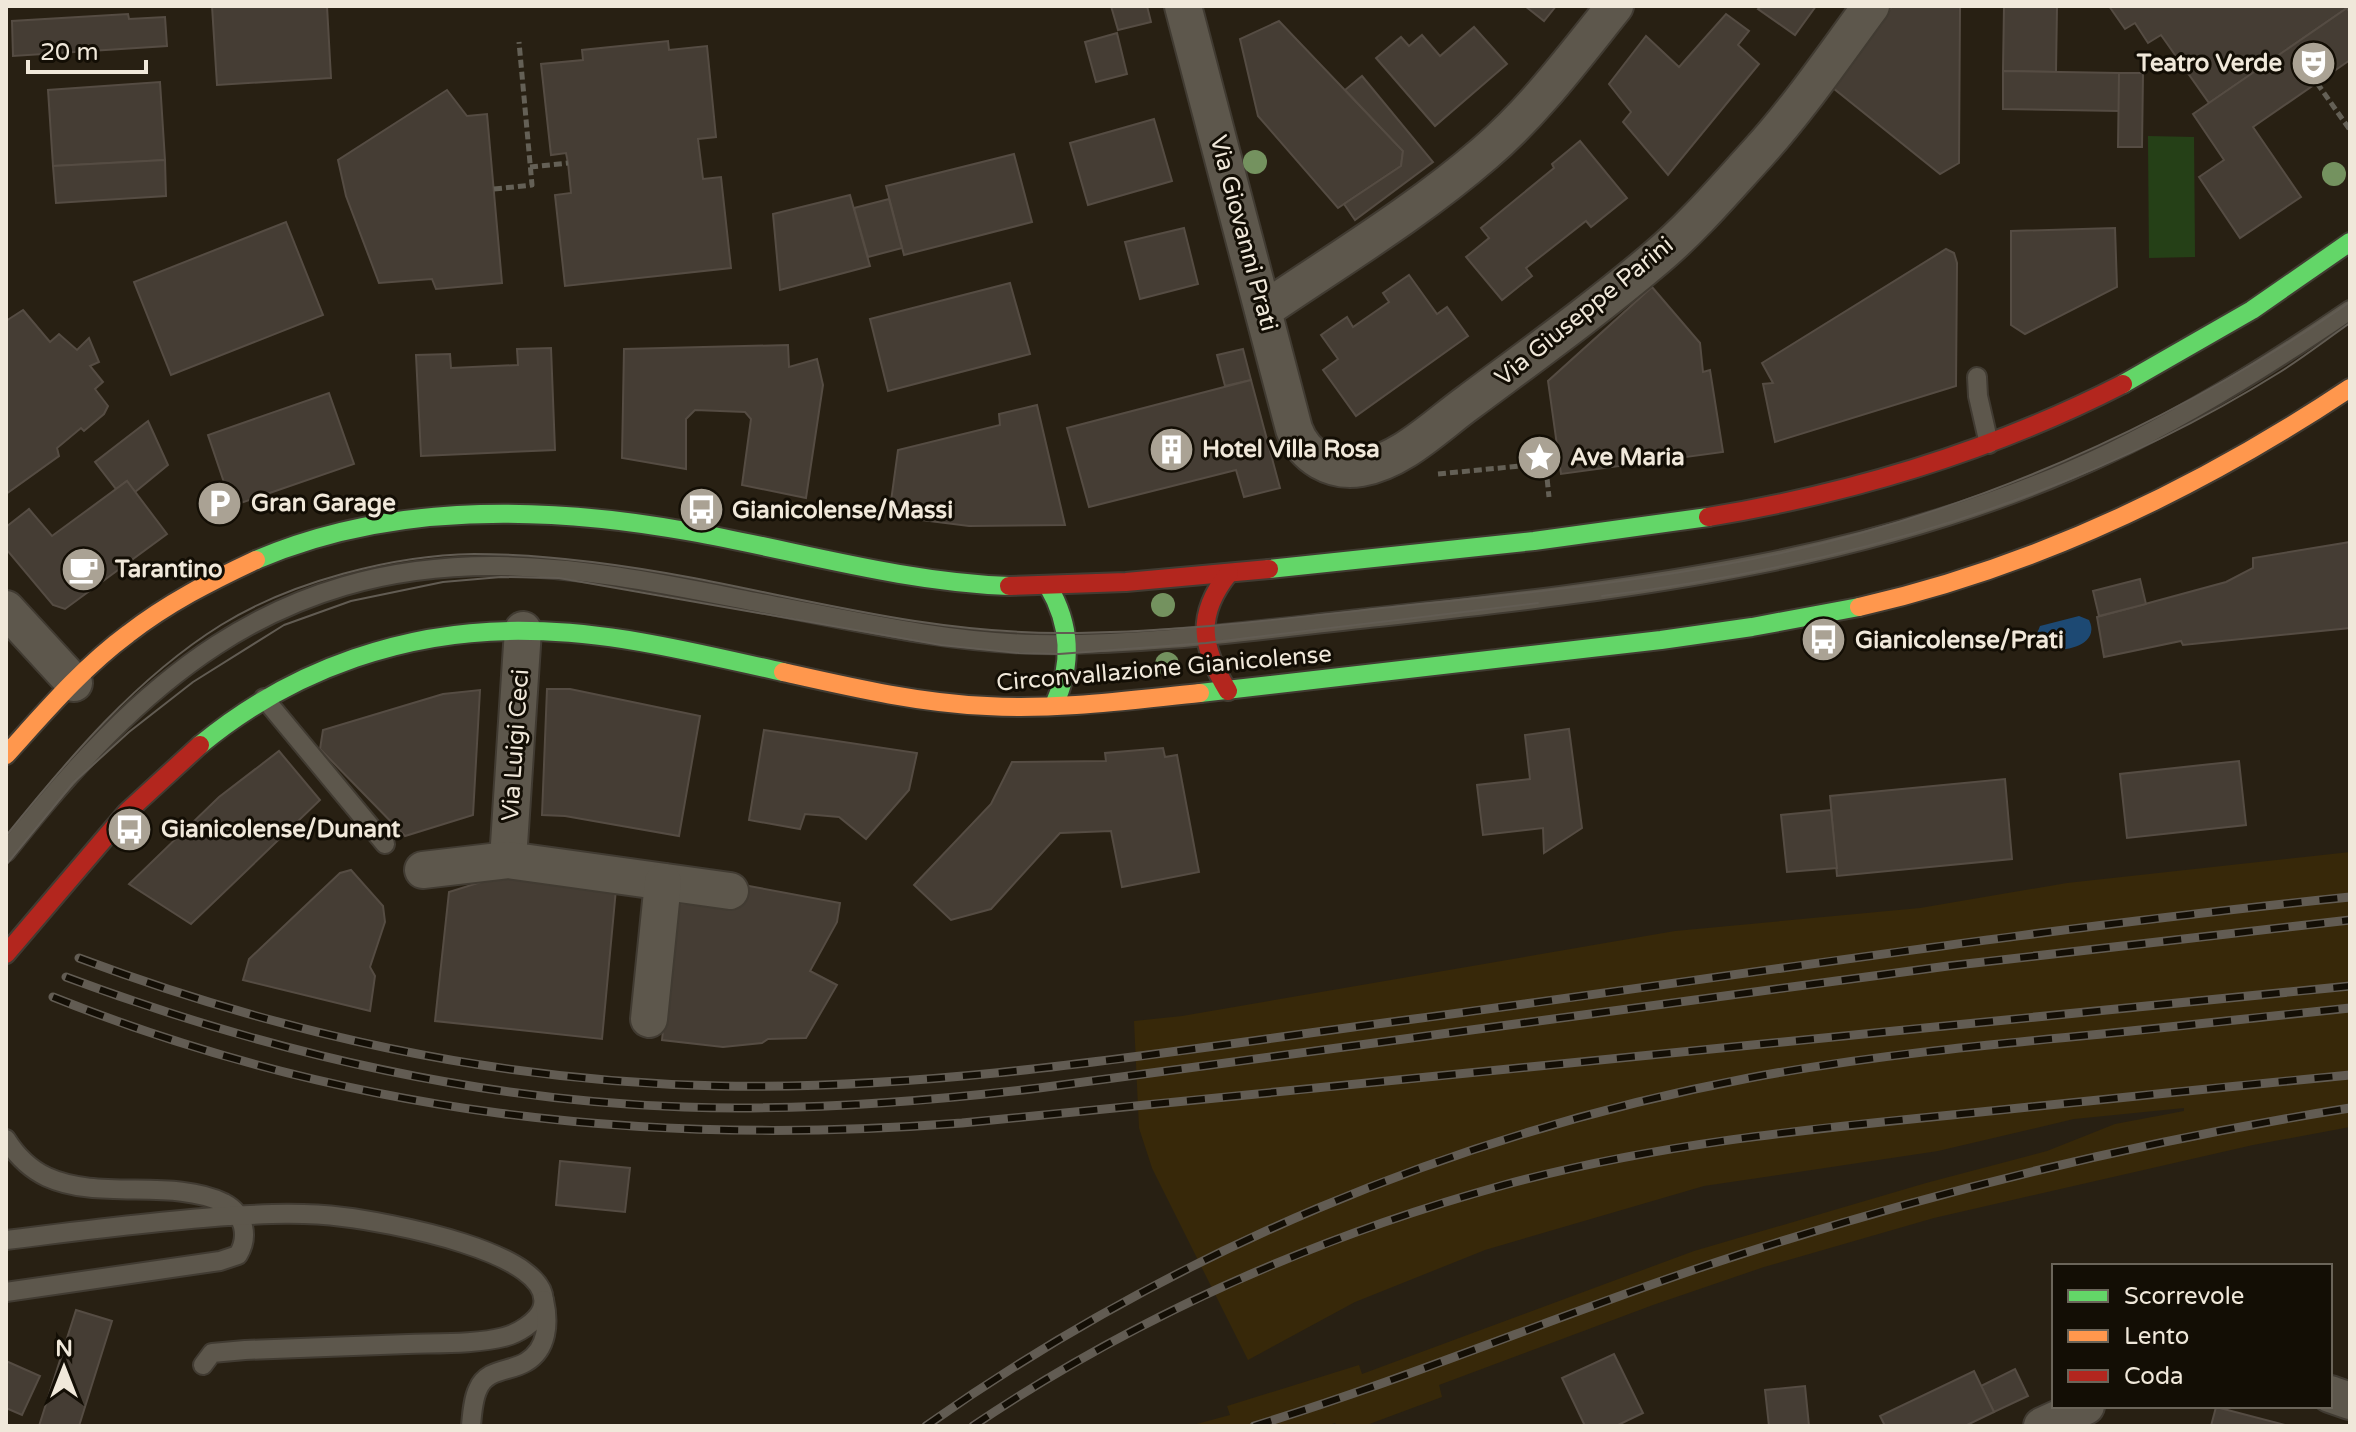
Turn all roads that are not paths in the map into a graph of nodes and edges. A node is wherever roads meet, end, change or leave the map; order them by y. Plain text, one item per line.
1 (1183, 6) edge
2 (1615, 6) edge
3 (1871, 6) edge
4 (2350, 242) edge
5 (1264, 310) junction
6 (2350, 310) edge
7 (1977, 377) dead end
8 (2349, 390) edge
9 (1989, 444) junction
10 (1312, 456) joint
11 (1229, 573) junction
12 (1048, 586) junction
13 (6, 609) edge
14 (523, 630) junction
15 (1205, 635) junction
16 (1068, 643) junction
17 (74, 683) junction
18 (1228, 691) junction
19 (264, 698) junction
20 (1054, 705) junction
21 (6, 755) edge
22 (385, 844) dead end
23 (6, 852) edge
24 (508, 860) junction
25 (423, 870) dead end
26 (663, 882) junction
27 (730, 891) dead end
28 (6, 954) edge
29 (649, 1019) dead end
30 (6, 1139) edge
31 (238, 1215) junction
32 (6, 1240) edge
33 (6, 1292) edge
34 (543, 1293) junction
35 (203, 1365) dead end
36 (2082, 1408) edge
37 (471, 1426) edge
38 (2042, 1426) edge

1 - 5 street, Via Giovanni Prati
2 - 5 street
3 - 10 street, Via Giuseppe Parini
4 - 9 main road
5 - 10 street, Via Giovanni Prati
6 - 15 lane, Circonvallazione Gianicolense
7 - 9 lane
8 - 18 main road, Circonvallazione Gianicolense
9 - 11 main road
11 - 12 main road
11 - 15 main road
12 - 16 main road
12 - 17 main road
13 - 17 street
14 - 19 main road, Circonvallazione Gianicolense
14 - 20 main road, Circonvallazione Gianicolense
14 - 24 street, Via Luigi Ceci
15 - 16 lane, Circonvallazione Gianicolense
15 - 18 main road
16 - 20 main road
16 - 23 lane, Circonvallazione Gianicolense
17 - 21 main road
18 - 20 main road, Circonvallazione Gianicolense
19 - 22 lane
19 - 28 main road, Circonvallazione Gianicolense
24 - 25 street
24 - 26 street
26 - 27 street
26 - 29 street
30 - 31 lane
31 - 32 lane
31 - 33 lane
31 - 34 lane
34 - 35 lane
34 - 37 lane
36 - 38 street

